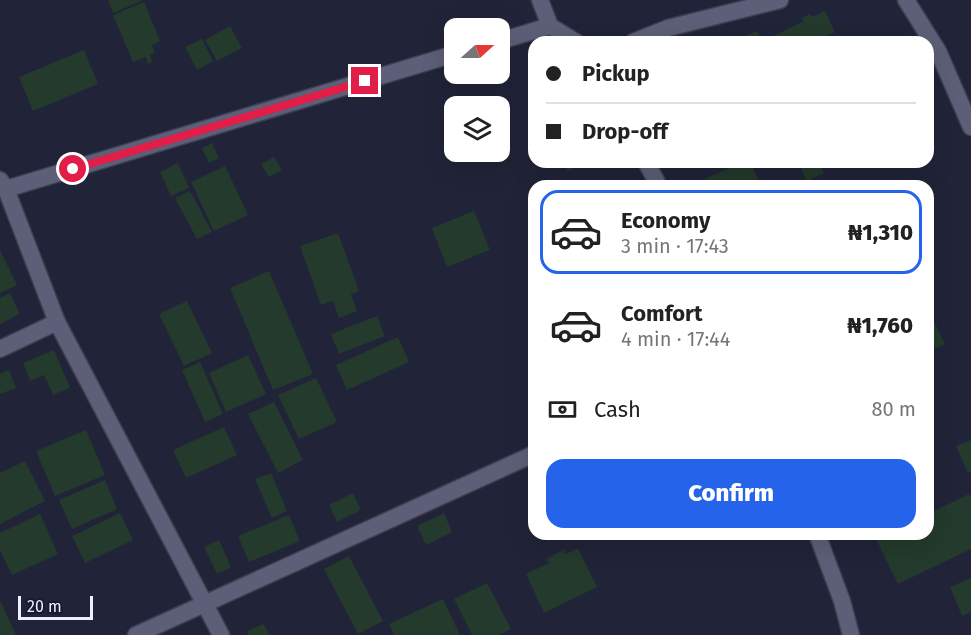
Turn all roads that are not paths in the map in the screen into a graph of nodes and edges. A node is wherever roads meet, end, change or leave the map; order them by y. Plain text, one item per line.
1 (540, 0) edge
2 (780, 0) edge
3 (906, 0) edge
4 (550, 26) junction
5 (566, 36) edge
6 (648, 36) edge
7 (929, 36) edge
8 (510, 38) edge
9 (934, 45) edge
10 (444, 57) edge
11 (971, 127) edge
12 (3, 185) edge
13 (57, 322) junction
14 (0, 349) edge
15 (528, 457) edge
16 (819, 540) edge
17 (205, 603) junction
18 (136, 635) edge
19 (222, 635) edge
20 (851, 635) edge

1 - 4 street
2 - 6 street
3 - 7 street
4 - 5 street
4 - 8 street
9 - 11 street
10 - 12 street
12 - 13 street
13 - 14 street
13 - 17 street
15 - 17 street
16 - 20 street
17 - 18 street
17 - 19 street

